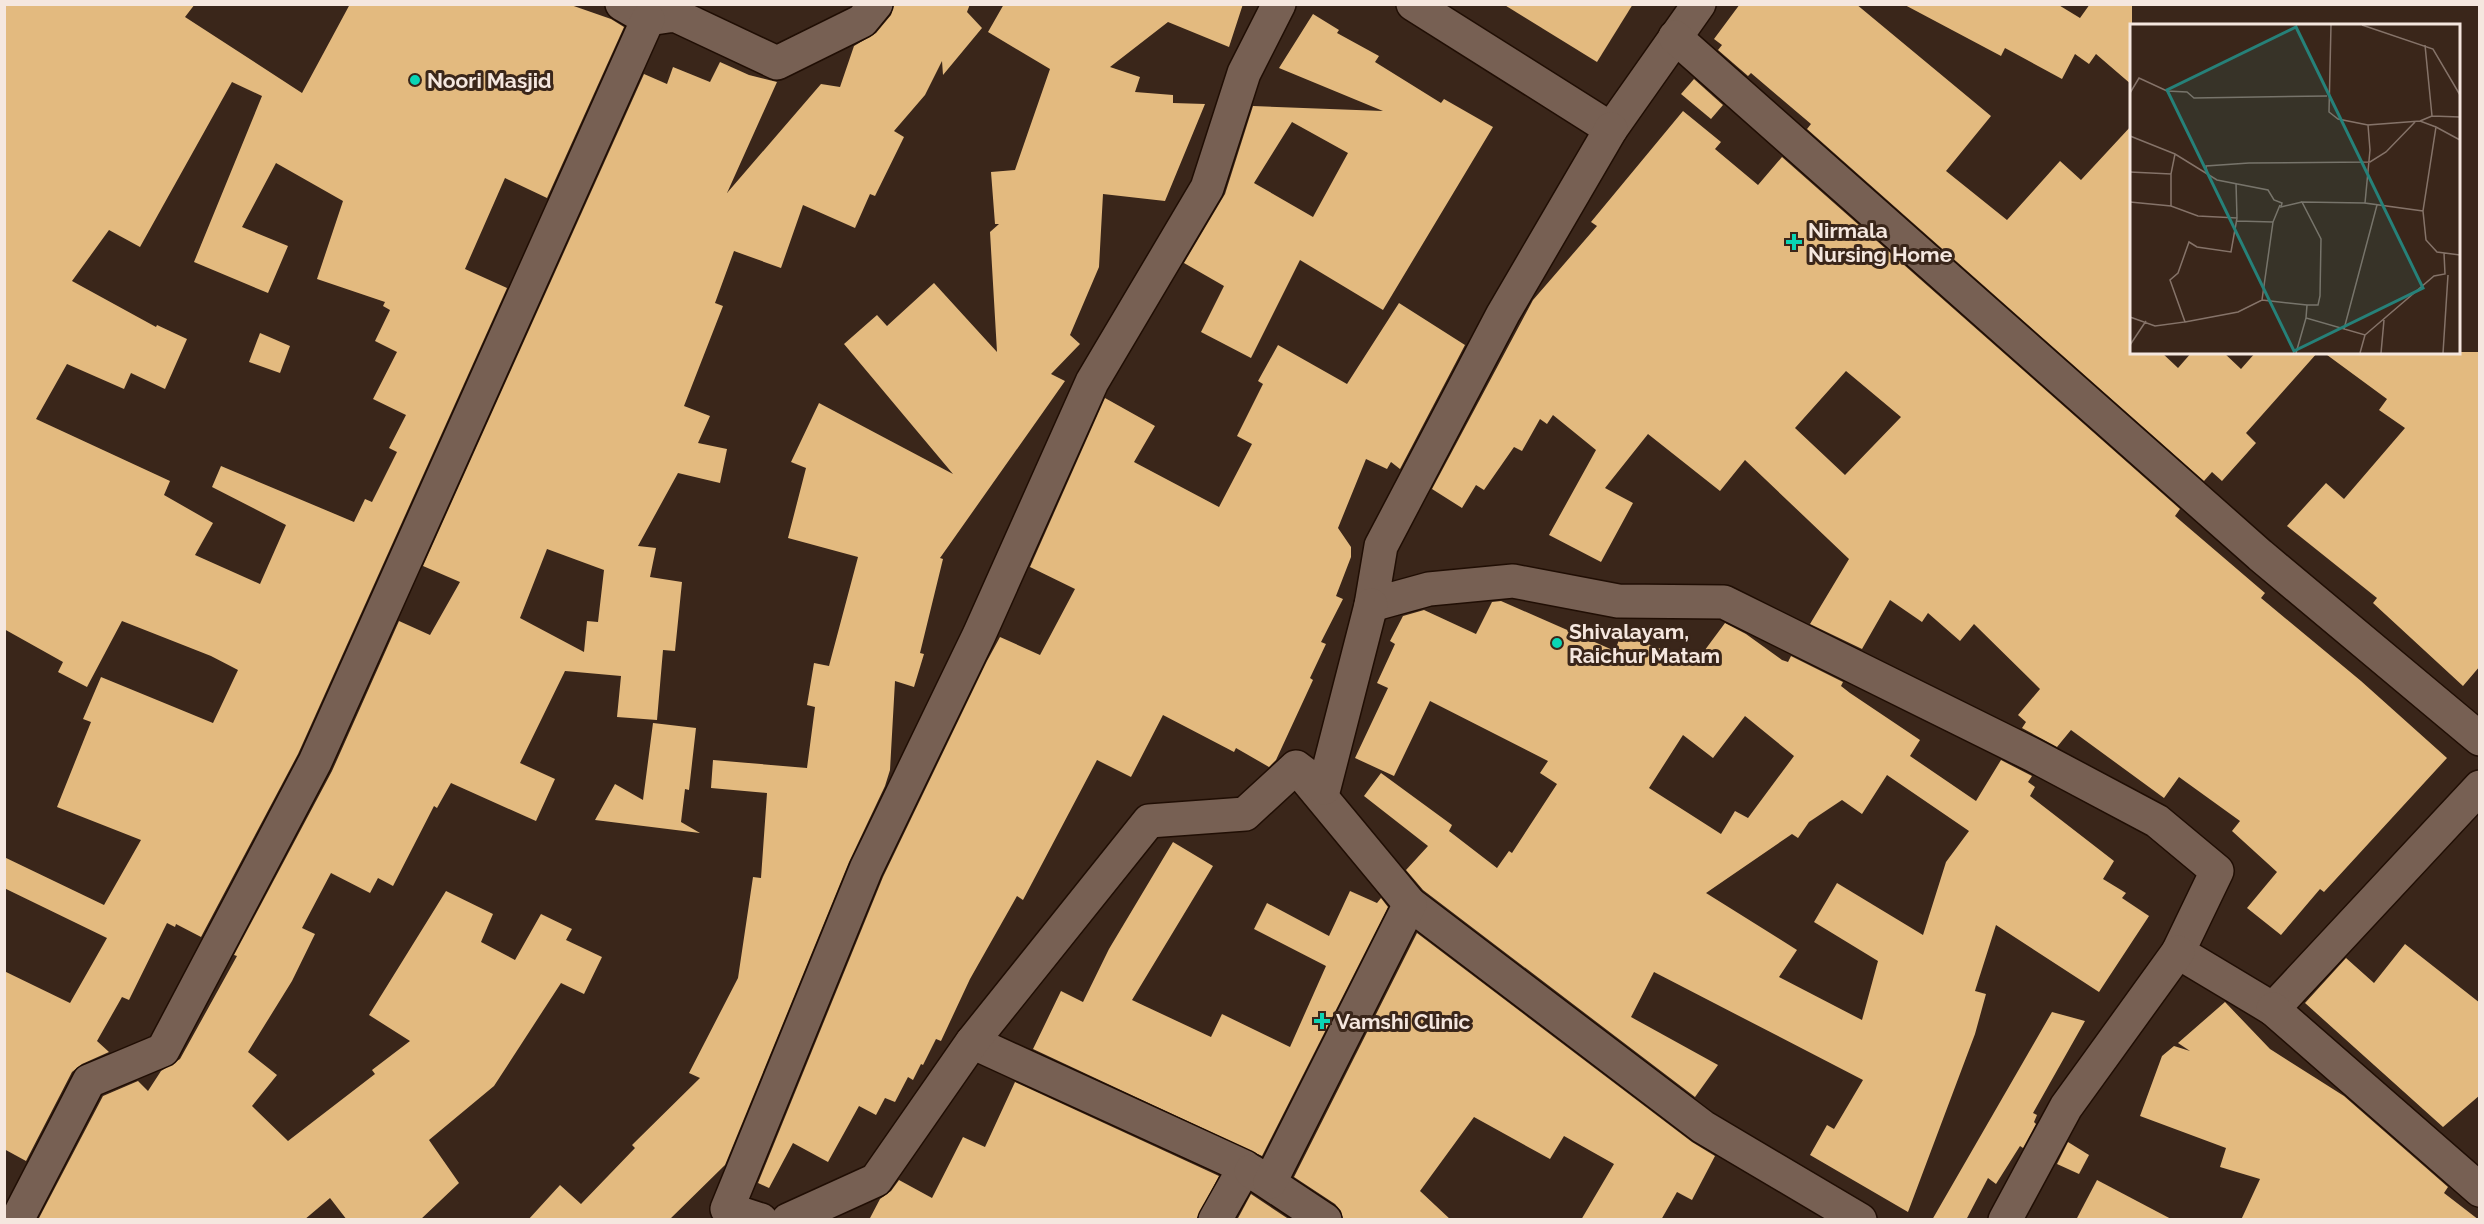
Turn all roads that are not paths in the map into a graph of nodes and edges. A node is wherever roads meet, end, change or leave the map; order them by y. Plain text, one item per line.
1 (876, 4) edge
2 (1279, 4) edge
3 (1413, 4) edge
4 (1699, 4) edge
5 (635, 12) edge
6 (1675, 37) junction
7 (1611, 129) junction
8 (1371, 605) junction
9 (2480, 740) edge
10 (1296, 767) junction
11 (2480, 788) edge
12 (1410, 904) junction
13 (2178, 952) junction
14 (2273, 1009) junction
15 (972, 1042) junction
16 (1257, 1174) junction
17 (2480, 1190) edge
18 (17, 1220) edge
19 (761, 1220) edge
20 (788, 1220) edge
21 (1215, 1220) edge
22 (1325, 1220) edge
23 (1860, 1220) edge
24 (2005, 1220) edge

1 - 5 street
2 - 19 street
3 - 7 street
4 - 6 street
5 - 18 street
6 - 7 street
6 - 9 street
7 - 8 street
8 - 10 street
8 - 13 street
10 - 12 street
10 - 15 street
11 - 14 street
12 - 16 street
12 - 23 street
13 - 14 street
13 - 24 street
14 - 17 street
15 - 16 street
15 - 20 street
16 - 21 street
16 - 22 street

